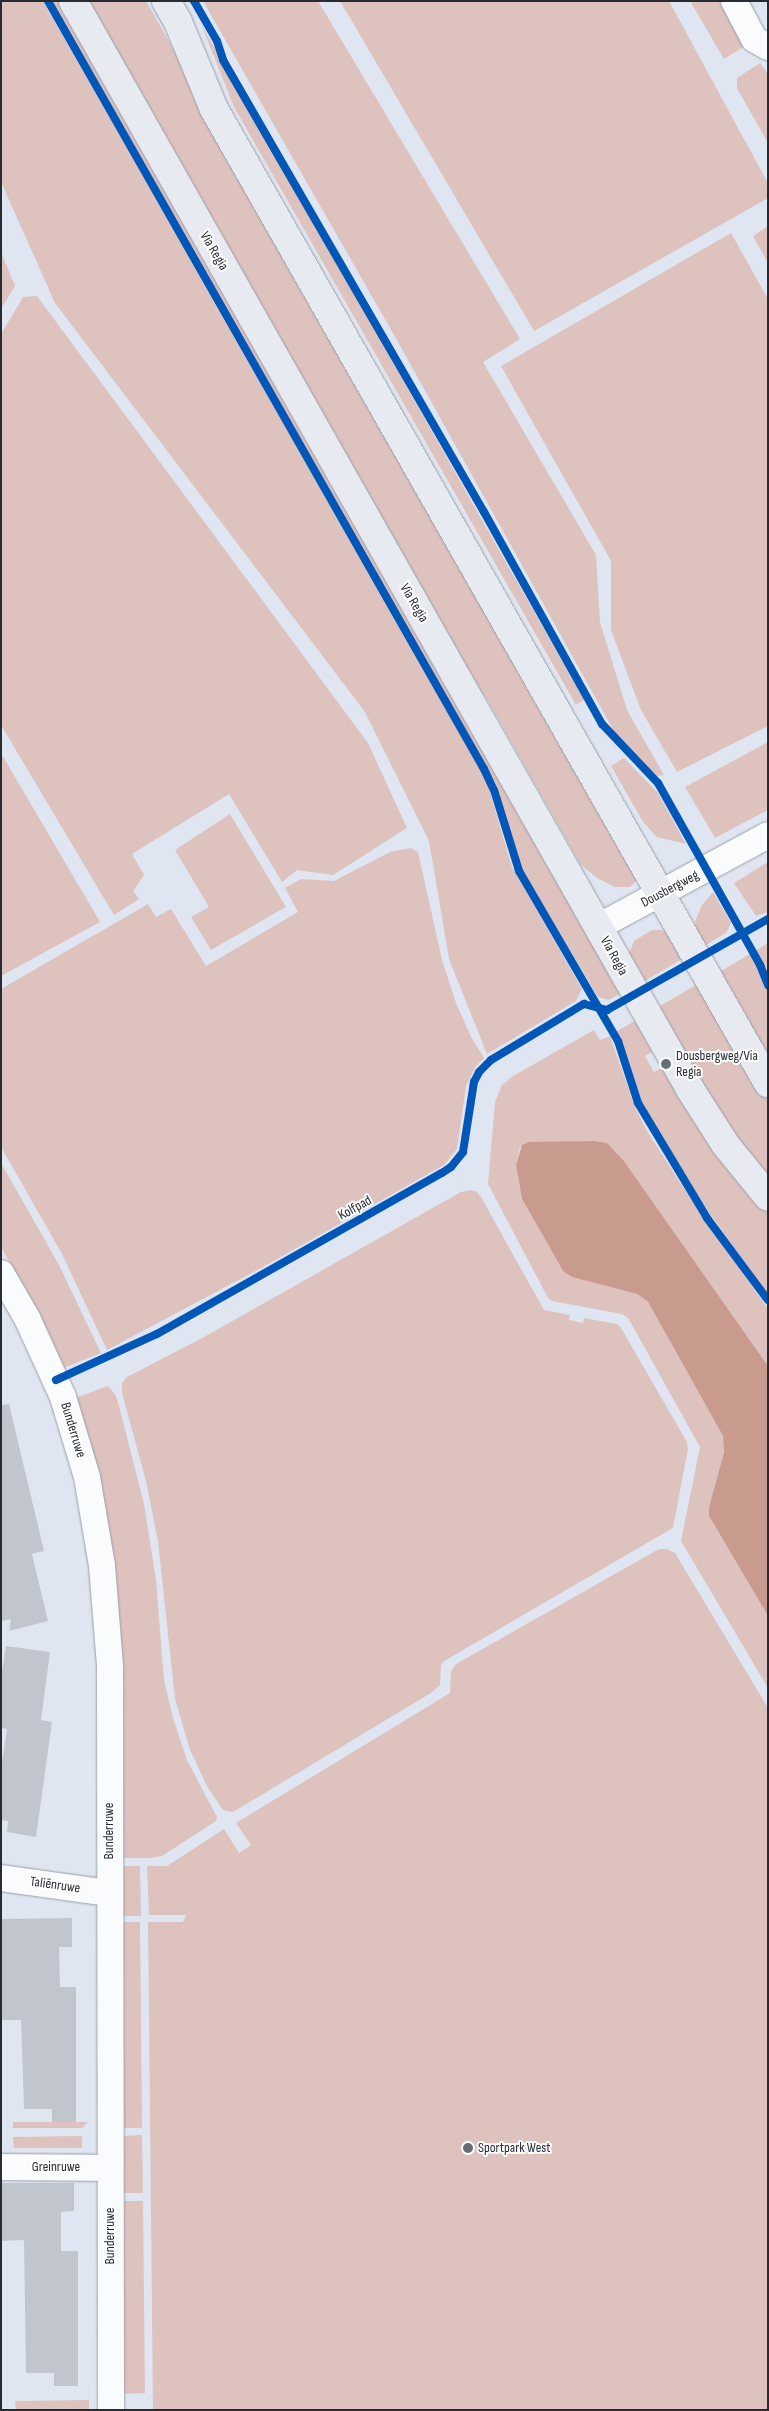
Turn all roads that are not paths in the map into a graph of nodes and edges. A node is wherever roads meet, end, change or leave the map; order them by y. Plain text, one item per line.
1 (72, 1) edge
2 (166, 1) edge
3 (734, 1) edge
4 (768, 46) edge
5 (768, 835) edge
6 (660, 894) junction
7 (598, 927) junction
8 (768, 1083) edge
9 (768, 1197) edge
10 (1, 1273) edge
11 (1, 1878) edge
12 (109, 1893) junction
13 (1, 2167) edge
14 (110, 2168) junction
15 (111, 2410) edge

1 - 7 main road, Via Regia
2 - 6 main road
3 - 4 street
5 - 6 street, Dousbergweg
6 - 7 street, Dousbergweg
6 - 8 main road
7 - 9 main road, Via Regia
10 - 12 street, Bunderruwe
11 - 12 street, Taliënruwe
12 - 14 street, Bunderruwe
13 - 14 street, Greinruwe
14 - 15 street, Bunderruwe

